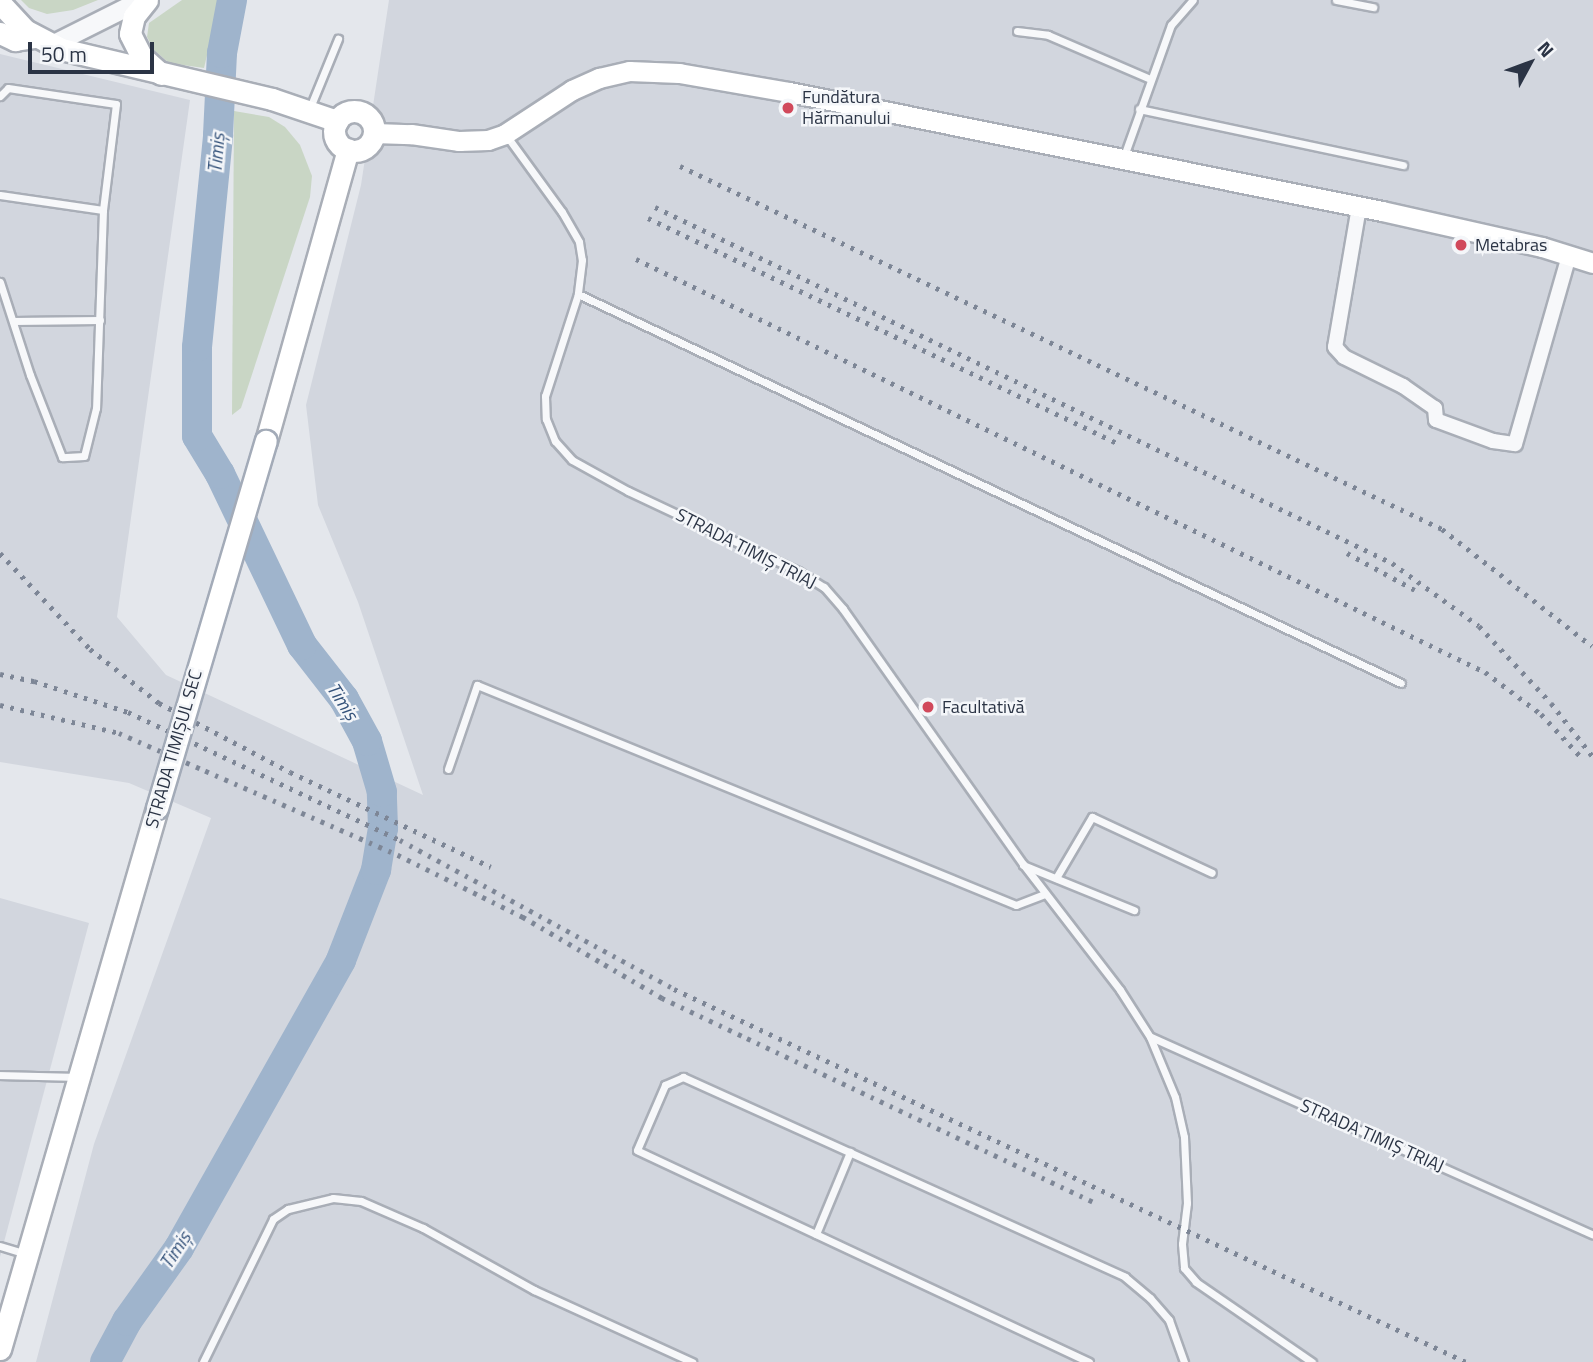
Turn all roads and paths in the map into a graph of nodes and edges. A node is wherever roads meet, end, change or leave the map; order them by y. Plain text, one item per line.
1 (145, 0) edge
2 (1193, 0) edge
3 (1336, 0) edge
4 (0, 3) edge
5 (1373, 7) dead end
6 (1017, 31) dead end
7 (0, 33) edge
8 (338, 39) dead end
9 (43, 41) junction
10 (163, 75) junction
11 (1150, 79) junction
12 (0, 96) edge
13 (1139, 109) junction
14 (309, 111) junction
15 (337, 121) junction
16 (374, 132) junction
17 (505, 134) junction
18 (348, 149) junction
19 (1122, 160) junction
20 (1403, 165) dead end
21 (0, 195) edge
22 (1359, 207) junction
23 (103, 210) junction
24 (1569, 256) junction
25 (1593, 263) edge
26 (0, 282) edge
27 (578, 293) junction
28 (100, 320) junction
29 (13, 321) junction
30 (1401, 683) dead end
31 (448, 769) dead end
32 (1023, 864) junction
33 (1212, 873) dead end
34 (1056, 878) junction
35 (1045, 894) junction
36 (1134, 911) dead end
37 (1150, 1037) junction
38 (0, 1075) edge
39 (79, 1077) junction
40 (850, 1152) junction
41 (816, 1234) junction
42 (1593, 1235) edge
43 (0, 1246) edge
44 (27, 1254) junction
45 (0, 1349) edge
46 (203, 1362) edge
47 (692, 1362) edge
48 (1089, 1362) edge
49 (1184, 1362) edge
50 (1312, 1362) edge

1 - 9 street
1 - 10 main road
2 - 11 lane
3 - 5 lane
4 - 9 main road
6 - 11 lane
7 - 9 main road
8 - 14 lane
9 - 10 main road
10 - 14 main road
11 - 13 lane
12 - 23 lane
13 - 19 lane
13 - 20 lane
14 - 15 main road
15 - 16 main road
15 - 18 main road
16 - 17 main road
16 - 18 main road
17 - 19 main road
17 - 27 lane, STRADA TIMIȘ TRIAJ
18 - 39 main road, STRADA TIMIȘUL SEC, bridge
19 - 22 main road
21 - 23 lane
22 - 24 main road
22 - 24 street
23 - 28 lane
24 - 25 main road
26 - 29 lane
27 - 30 lane
27 - 32 lane, STRADA TIMIȘ TRIAJ
28 - 29 lane
28 - 29 lane
31 - 35 lane
32 - 34 lane
32 - 35 lane, STRADA TIMIȘ TRIAJ
33 - 34 lane
34 - 36 lane
35 - 37 lane, STRADA TIMIȘ TRIAJ
37 - 42 lane, STRADA TIMIȘ TRIAJ
37 - 50 lane, STRADA TIMIȘ TRIAJ
38 - 39 lane
39 - 44 main road, STRADA TIMIȘUL SEC
40 - 41 lane
40 - 41 lane
40 - 49 lane
41 - 48 lane
43 - 44 lane
44 - 45 main road, STRADA TIMIȘUL SEC
46 - 47 lane

